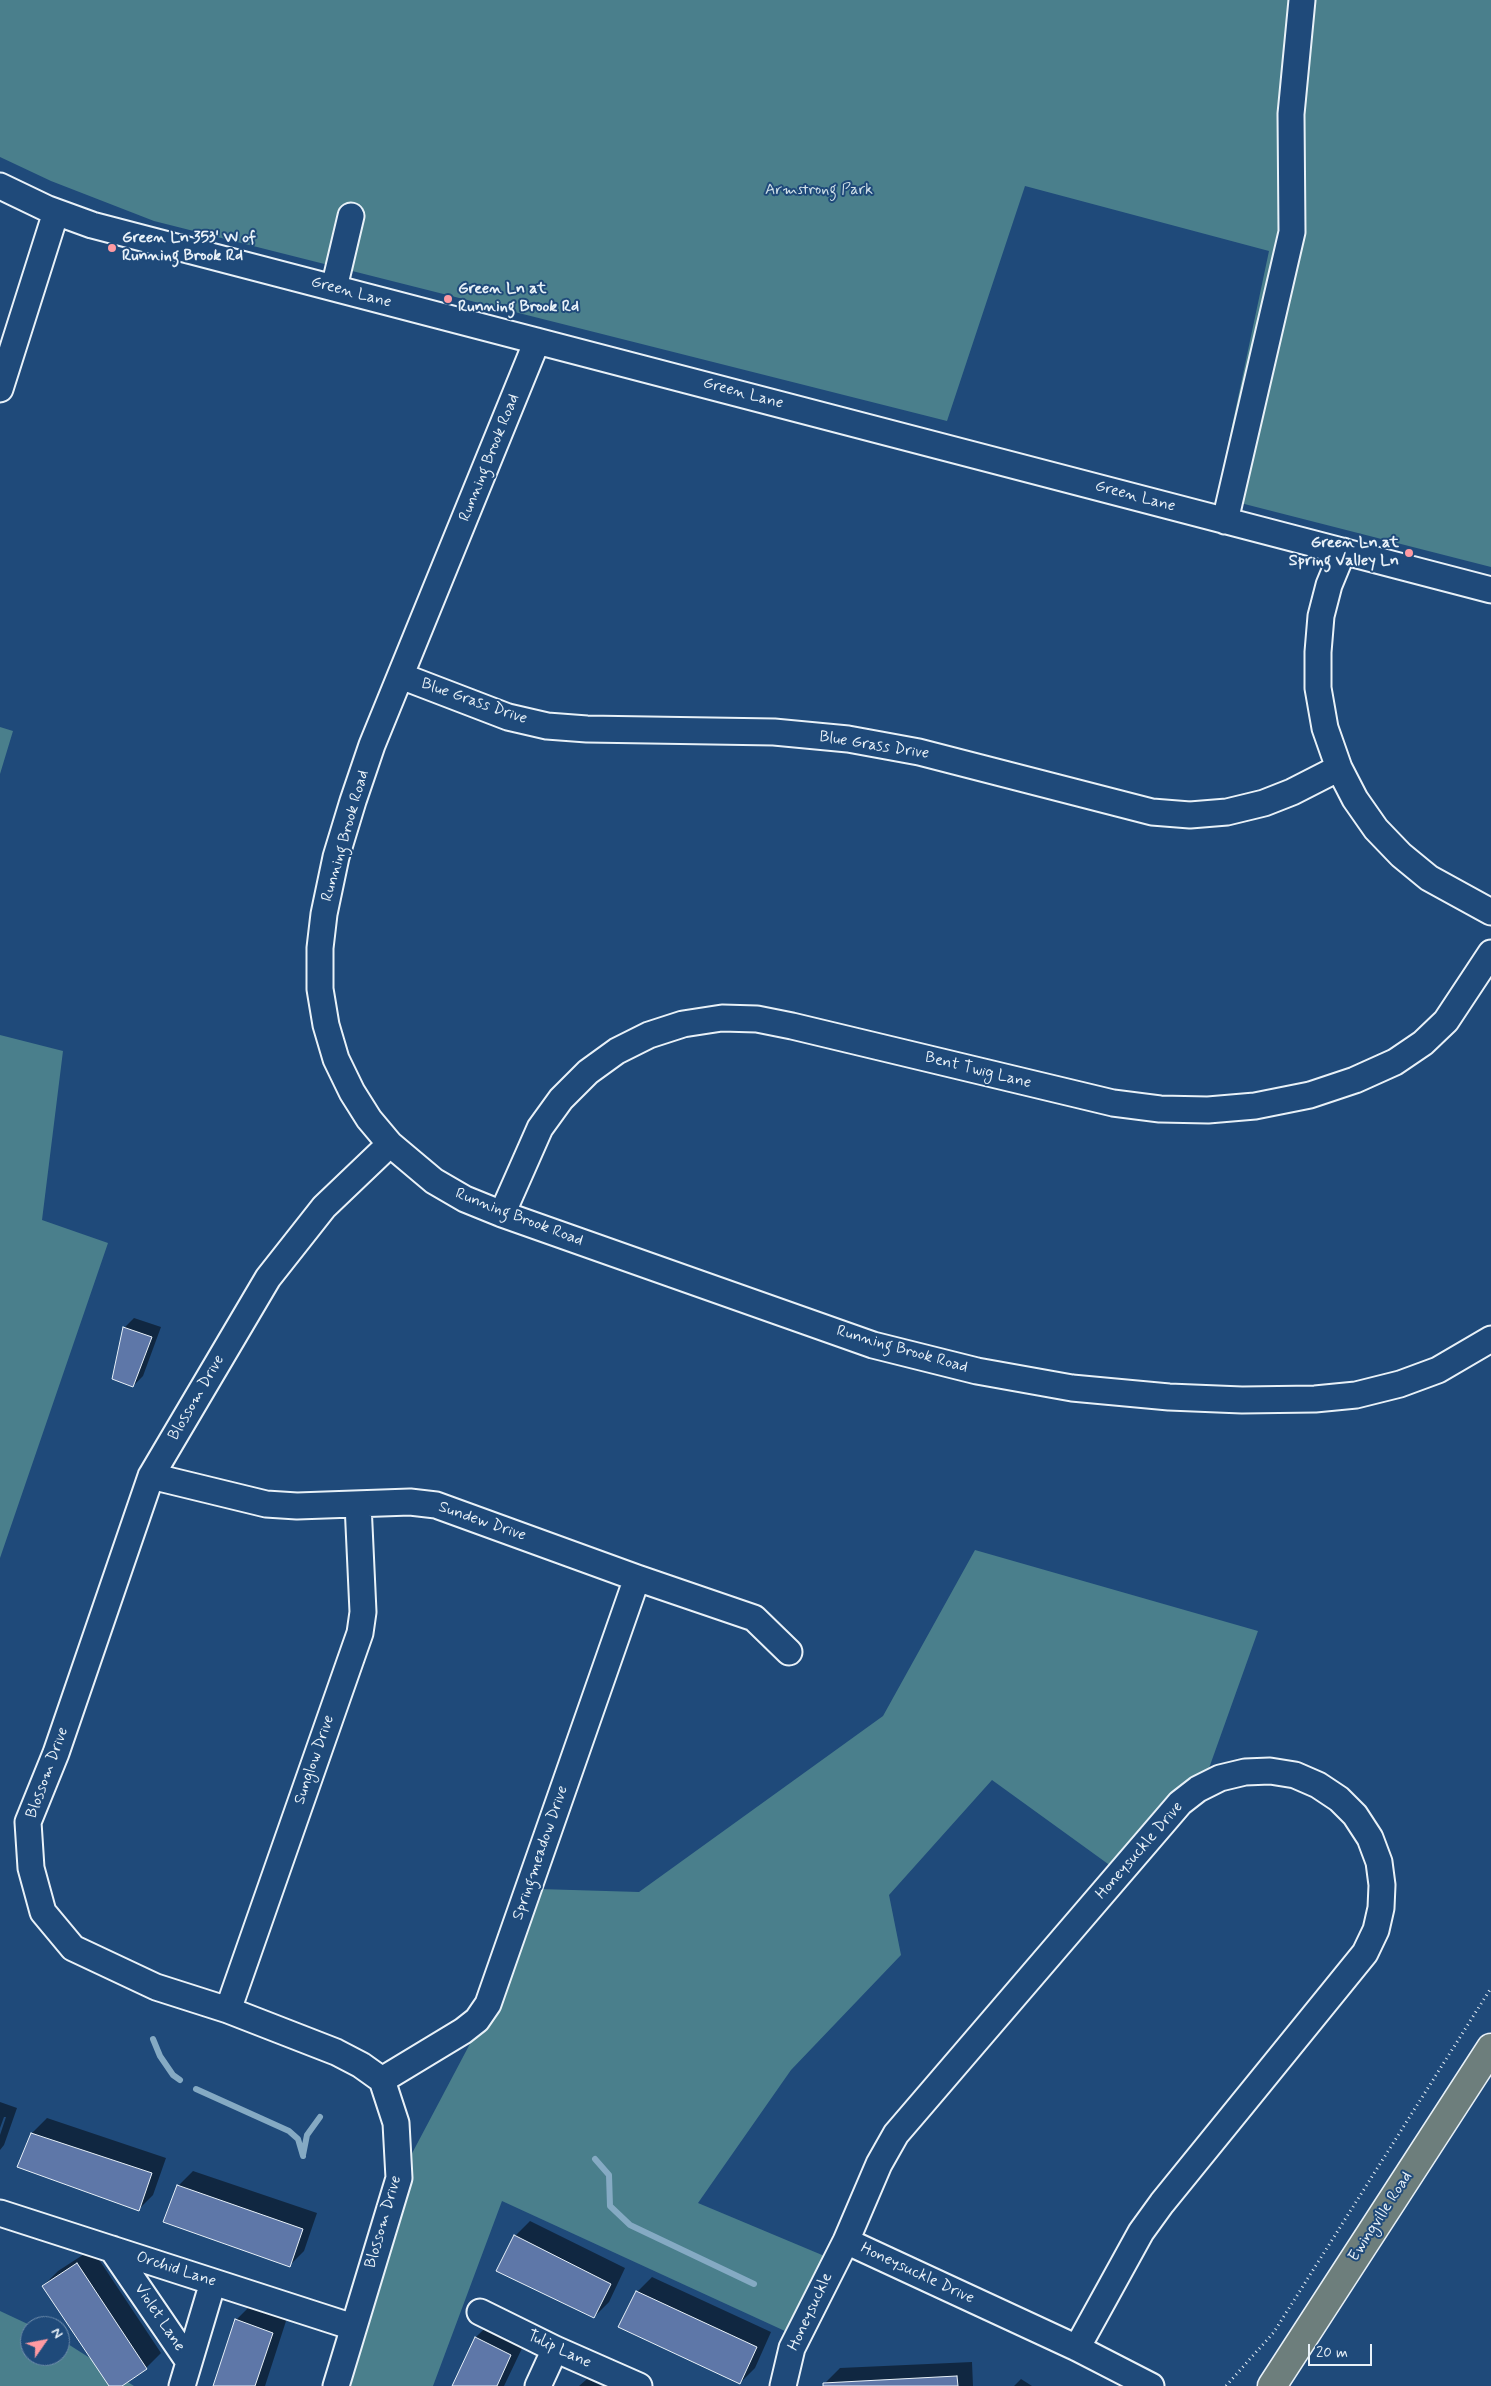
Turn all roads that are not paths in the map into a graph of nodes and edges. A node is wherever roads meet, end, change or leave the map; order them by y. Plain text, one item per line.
1 (1302, 0) edge
2 (0, 186) edge
3 (56, 212) junction
4 (351, 216) dead end
5 (334, 288) junction
6 (537, 341) junction
7 (0, 389) edge
8 (1225, 520) junction
9 (1343, 551) junction
10 (1491, 590) edge
11 (401, 676) junction
12 (1339, 768) junction
13 (1491, 912) edge
14 (1491, 953) edge
15 (390, 1144) junction
16 (502, 1214) junction
17 (1491, 1339) edge
18 (151, 1476) junction
19 (358, 1504) junction
20 (637, 1578) junction
21 (789, 1652) dead end
22 (228, 2010) junction
23 (1491, 2048) edge
24 (382, 2080) junction
25 (0, 2213) edge
26 (846, 2241) junction
27 (112, 2249) junction
28 (213, 2282) junction
29 (480, 2312) dead end
30 (353, 2327) junction
31 (1077, 2348) junction
32 (555, 2349) junction
33 (189, 2362) junction
34 (182, 2386) edge
35 (336, 2386) edge
36 (538, 2386) edge
37 (639, 2386) edge
38 (783, 2386) edge
39 (1151, 2386) edge
40 (1272, 2386) edge

1 - 8 street
2 - 3 street, Green Lane
3 - 5 street, Green Lane
3 - 7 street
4 - 5 street
5 - 6 street, Green Lane
6 - 8 street, Green Lane
6 - 11 street, Running Brook Road
8 - 9 street, Green Lane
9 - 10 street, Green Lane
9 - 12 street
11 - 12 street, Blue Grass Drive
11 - 15 street, Running Brook Road
12 - 13 street
14 - 16 street, Bent Twig Lane
15 - 16 street, Running Brook Road
15 - 18 street, Blossom Drive
16 - 17 street, Running Brook Road
18 - 19 street, Sundew Drive
18 - 22 street, Blossom Drive
19 - 20 street, Sundew Drive
19 - 22 street, Sunglow Drive
20 - 21 street, Sundew Drive
20 - 24 street, Springmeadow Drive
22 - 24 street, Blossom Drive
23 - 40 main road, Ewingville Road
24 - 30 street, Blossom Drive
25 - 27 street, Orchid Lane
26 - 31 street, Honeysuckle Drive
26 - 31 street, Honeysuckle Drive
26 - 38 street, Honeysuckle
27 - 28 street, Orchid Lane
27 - 33 street, Violet Lane
28 - 30 street, Orchid Lane
28 - 33 street, Violet Lane
29 - 32 street, Tulip Lane
30 - 35 street, Blossom Drive
31 - 39 street, Honeysuckle Drive
32 - 36 street
32 - 37 street, Tulip Lane
33 - 34 street, Violet Lane

